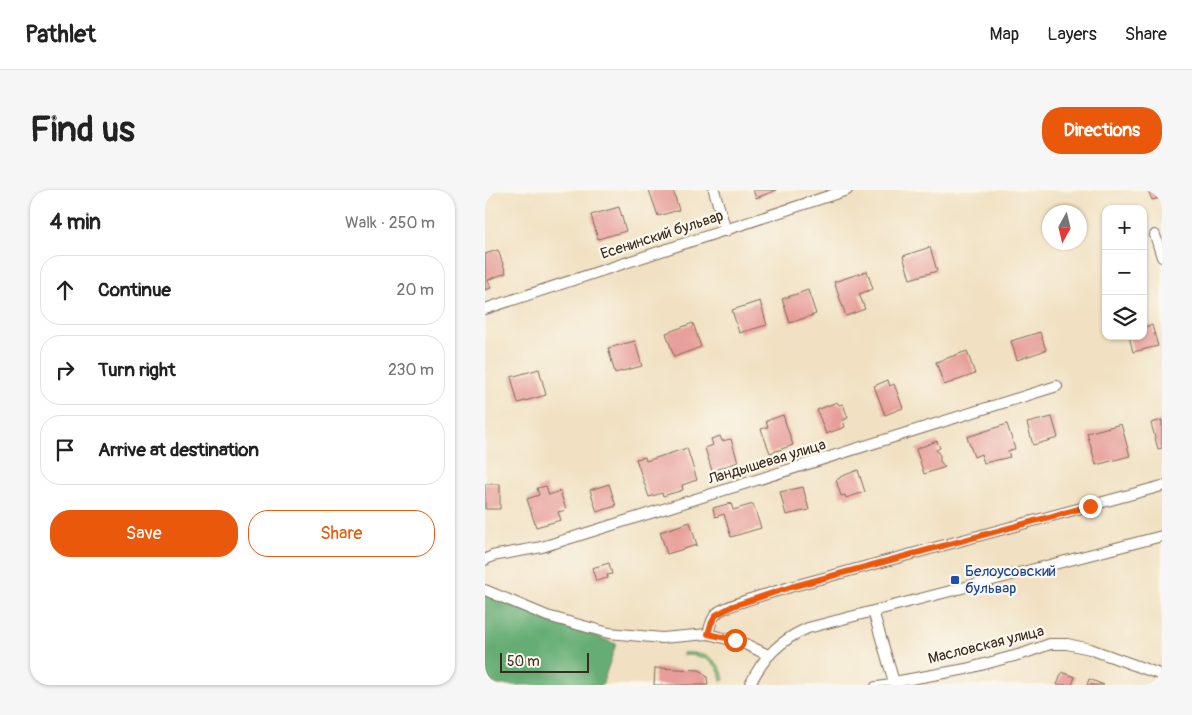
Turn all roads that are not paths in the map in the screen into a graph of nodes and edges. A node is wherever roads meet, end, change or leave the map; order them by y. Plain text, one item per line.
1 (713, 190) edge
2 (847, 190) edge
3 (726, 231) junction
4 (1155, 235) dead end
5 (1162, 258) edge
6 (485, 309) edge
7 (1057, 386) dead end
8 (1162, 486) edge
9 (1162, 536) edge
10 (485, 560) edge
11 (485, 590) edge
12 (873, 611) junction
13 (708, 634) junction
14 (768, 656) junction
15 (1162, 675) edge
16 (894, 682) junction
17 (750, 685) edge
18 (874, 685) edge

1 - 3 street
2 - 3 street, Есенинский бульвар
3 - 6 street, Есенинский бульвар
4 - 5 street
7 - 10 street, Ландышевая улица
8 - 13 street
9 - 12 street
11 - 13 street
12 - 14 street
12 - 16 street
13 - 14 street
14 - 17 street
15 - 16 street, Масловская улица
16 - 18 lane, Масловская улица

